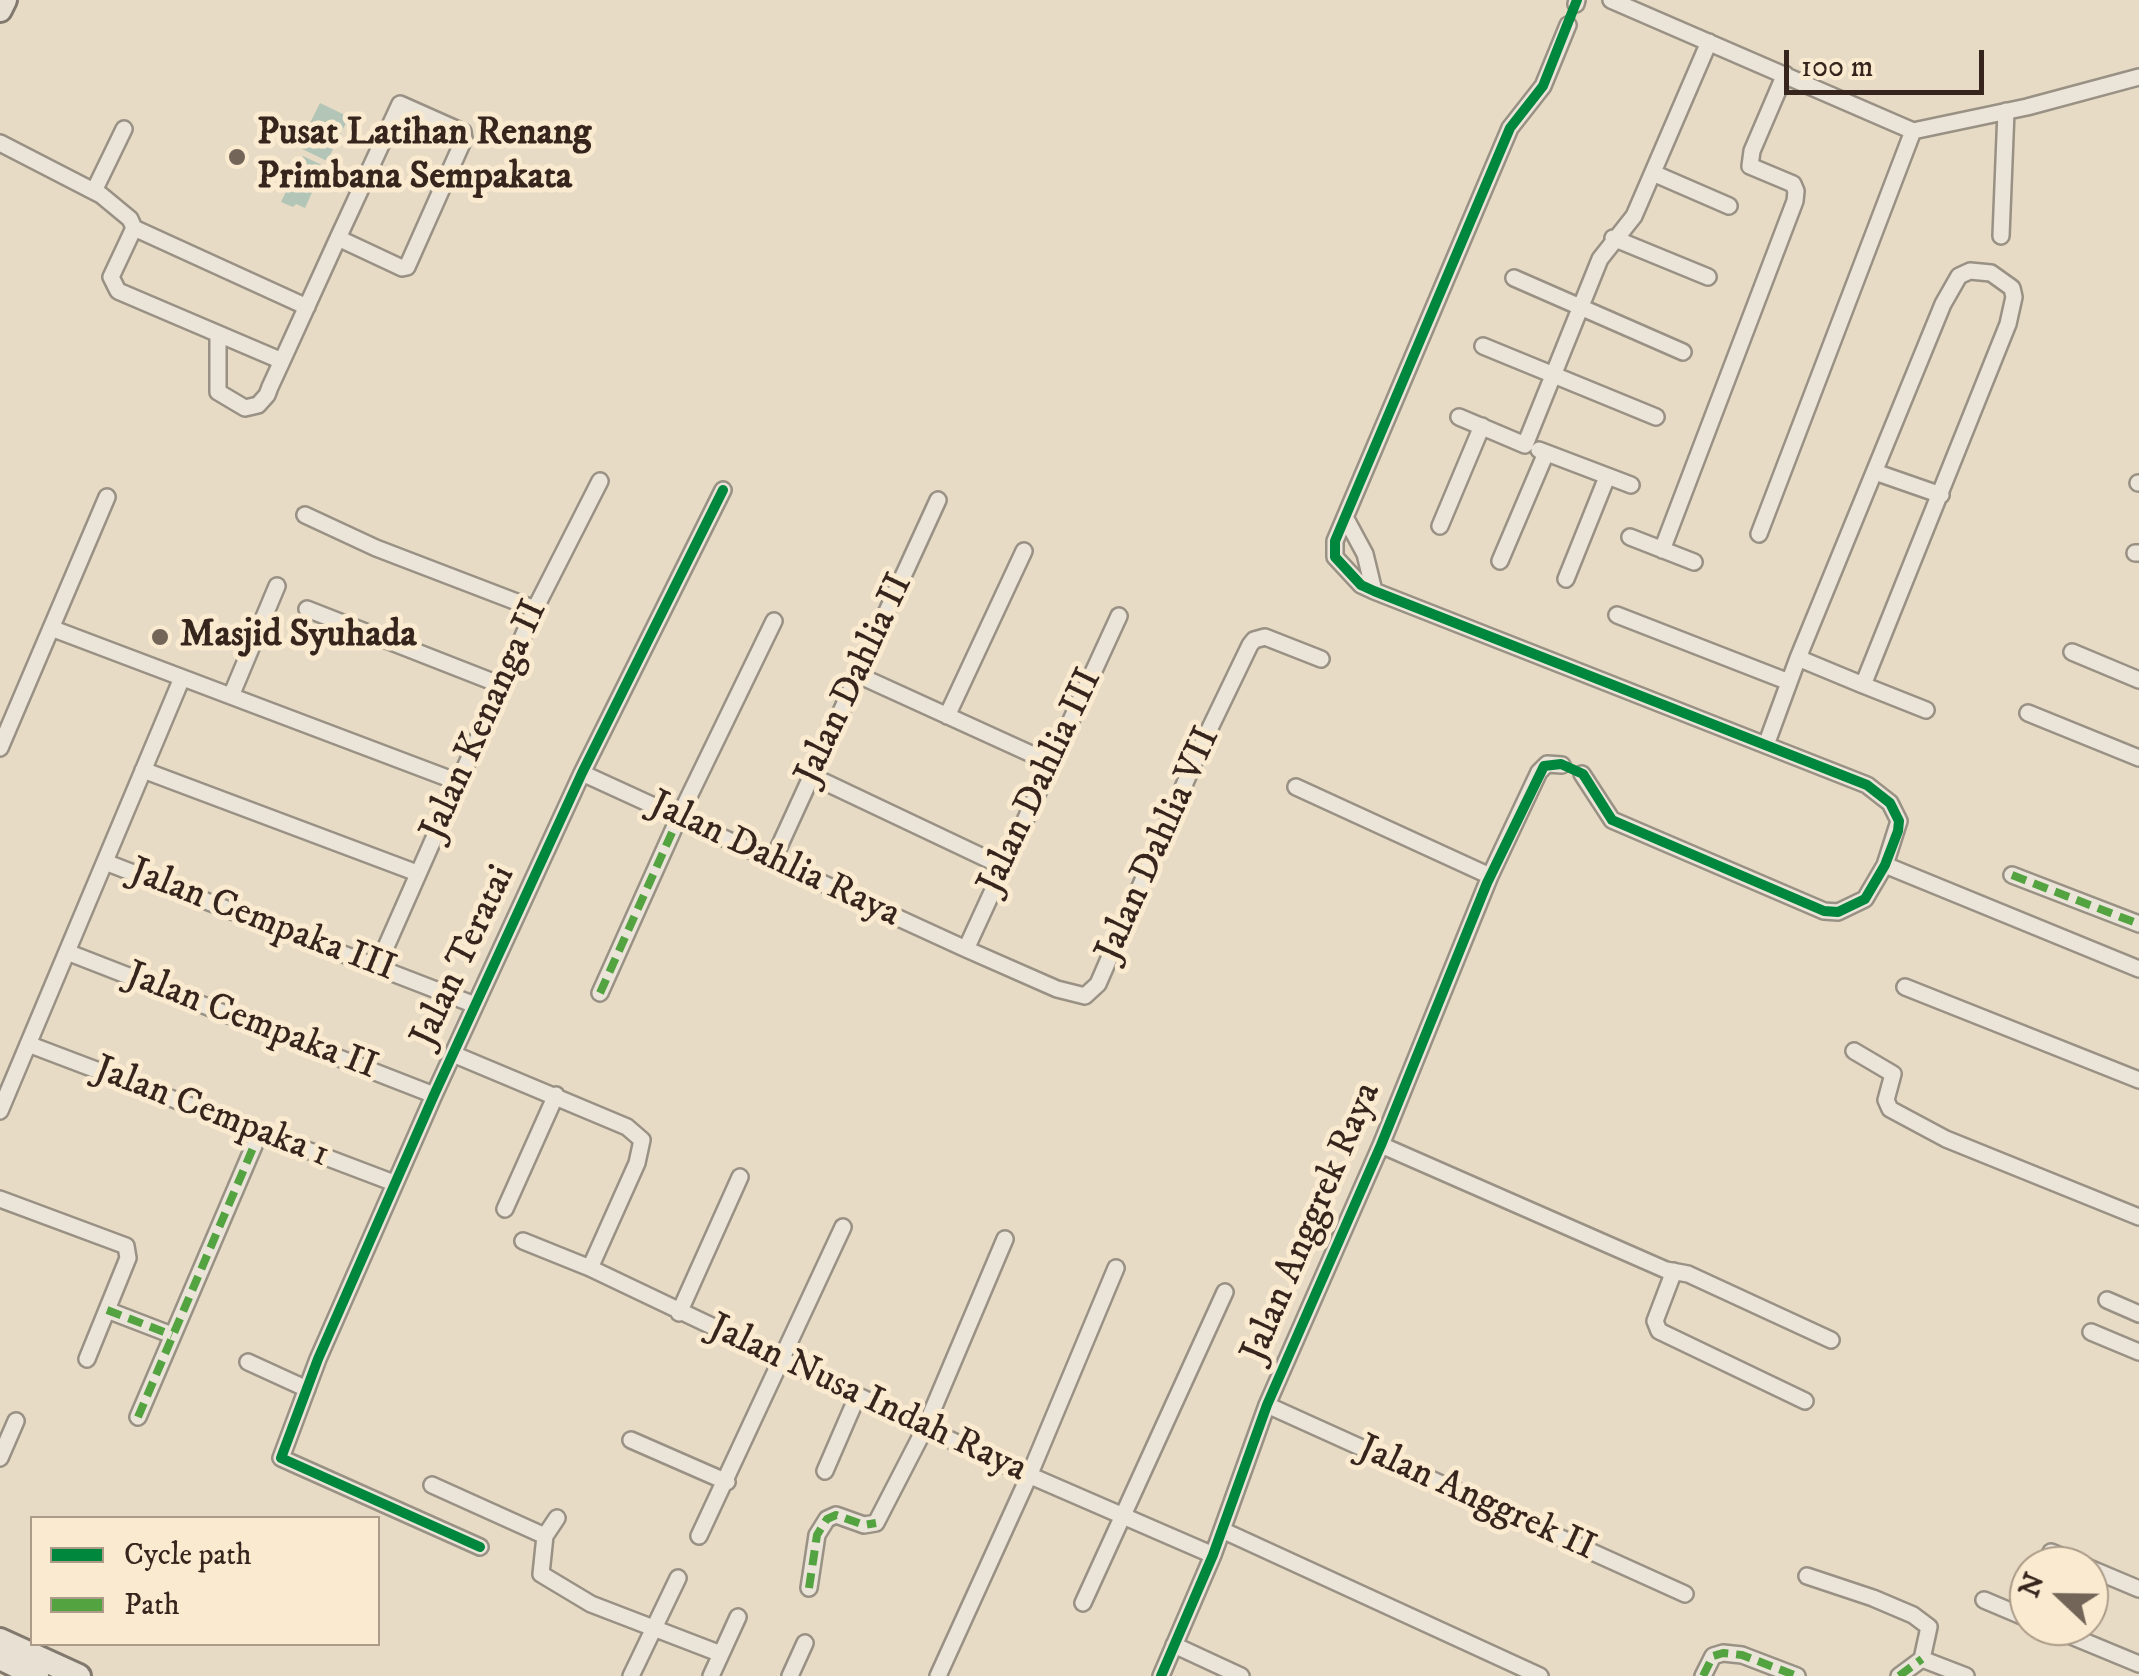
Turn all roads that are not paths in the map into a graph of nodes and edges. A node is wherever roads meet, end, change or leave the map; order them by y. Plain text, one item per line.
1 (4, 0) edge
2 (1611, 0) edge
3 (0, 10) edge
4 (1568, 25) dead end
5 (1709, 42) junction
6 (1785, 74) junction
7 (2139, 77) edge
8 (2006, 111) junction
9 (124, 129) dead end
10 (1913, 132) junction
11 (0, 143) edge
12 (1653, 173) junction
13 (94, 192) junction
14 (1729, 206) dead end
15 (134, 228) junction
16 (2001, 236) dead end
17 (338, 238) junction
18 (1613, 238) junction
19 (1708, 277) dead end
20 (1514, 278) dead end
21 (307, 307) junction
22 (1580, 307) junction
23 (218, 335) junction
24 (1483, 346) dead end
25 (1682, 352) dead end
26 (282, 361) junction
27 (1554, 376) junction
28 (1459, 416) dead end
29 (1656, 416) dead end
30 (1482, 426) junction
31 (1526, 446) junction
32 (1546, 453) junction
33 (1875, 472) junction
34 (1607, 477) junction
35 (600, 481) dead end
36 (1631, 484) dead end
37 (723, 490) dead end
38 (1941, 495) junction
39 (107, 497) dead end
40 (938, 500) dead end
41 (305, 516) dead end
42 (1346, 517) junction
43 (1440, 526) dead end
44 (1759, 534) dead end
45 (1630, 537) dead end
46 (1024, 550) dead end
47 (1662, 550) junction
48 (1500, 561) dead end
49 (1694, 562) dead end
50 (1566, 579) dead end
51 (277, 586) dead end
52 (1374, 591) junction
53 (307, 608) dead end
54 (536, 609) junction
55 (1617, 615) dead end
56 (1118, 616) dead end
57 (774, 620) dead end
58 (51, 628) junction
59 (2072, 652) dead end
60 (1798, 658) junction
61 (1322, 659) dead end
62 (858, 676) junction
63 (182, 678) junction
64 (2139, 680) edge
65 (1789, 682) junction
66 (501, 685) junction
67 (1862, 685) junction
68 (231, 696) junction
69 (1926, 710) dead end
70 (2028, 713) dead end
71 (947, 716) junction
72 (1766, 745) junction
73 (0, 748) edge
74 (2139, 758) edge
75 (1051, 764) junction
76 (1562, 765) dead end
77 (144, 770) junction
78 (582, 773) junction
79 (1582, 774) dead end
80 (812, 776) junction
81 (458, 782) junction
82 (1296, 786) dead end
83 (679, 818) junction
84 (773, 860) junction
85 (104, 862) junction
86 (1885, 865) junction
87 (1004, 867) junction
88 (417, 872) junction
89 (2012, 875) dead end
90 (1490, 876) junction
91 (2139, 924) edge
92 (966, 949) junction
93 (67, 952) junction
94 (378, 965) junction
95 (2139, 969) edge
96 (1905, 987) dead end
97 (600, 993) dead end
98 (475, 1006) junction
99 (28, 1044) junction
100 (1854, 1051) dead end
101 (453, 1054) junction
102 (7, 1077) edge
103 (2139, 1080) edge
104 (434, 1095) junction
105 (556, 1096) junction
106 (0, 1111) edge
107 (259, 1134) junction
108 (1381, 1145) junction
109 (740, 1177) dead end
110 (394, 1183) junction
111 (0, 1199) edge
112 (505, 1209) dead end
113 (2139, 1217) edge
114 (844, 1228) dead end
115 (1005, 1238) dead end
116 (523, 1241) dead end
117 (590, 1268) junction
118 (1116, 1268) dead end
119 (1674, 1271) junction
120 (1225, 1292) dead end
121 (2106, 1300) dead end
122 (106, 1310) junction
123 (679, 1312) junction
124 (2139, 1314) edge
125 (2090, 1332) dead end
126 (172, 1336) junction
127 (1831, 1340) dead end
128 (2139, 1352) edge
129 (87, 1359) dead end
130 (783, 1359) junction
131 (248, 1362) dead end
132 (307, 1389) junction
133 (858, 1397) junction
134 (1805, 1401) dead end
135 (1268, 1405) junction
136 (138, 1417) dead end
137 (16, 1421) dead end
138 (924, 1428) junction
139 (631, 1440) dead end
140 (0, 1458) edge
141 (826, 1470) dead end
142 (1029, 1476) junction
143 (726, 1482) junction
144 (432, 1485) dead end
145 (1122, 1516) junction
146 (557, 1518) dead end
147 (1222, 1530) junction
148 (545, 1536) junction
149 (699, 1536) dead end
150 (480, 1547) dead end
151 (1212, 1555) junction
152 (1807, 1576) dead end
153 (2109, 1576) edge
154 (678, 1578) dead end
155 (810, 1588) dead end
156 (2139, 1588) edge
157 (1685, 1594) dead end
158 (1984, 1600) dead end
159 (1082, 1604) dead end
160 (2009, 1611) edge
161 (738, 1617) dead end
162 (653, 1628) junction
163 (0, 1640) edge
164 (805, 1643) dead end
165 (1174, 1645) junction
166 (2095, 1646) edge
167 (721, 1654) junction
168 (0, 1658) edge
169 (1922, 1658) junction
170 (2139, 1664) edge
171 (37, 1676) edge
172 (79, 1676) edge
173 (630, 1676) edge
174 (710, 1676) edge
175 (790, 1676) edge
176 (938, 1676) edge
177 (1161, 1676) edge
178 (1241, 1676) edge
179 (1540, 1676) edge
180 (1703, 1676) edge
181 (1798, 1676) edge
182 (1899, 1676) edge
183 (1966, 1676) edge

1 - 3 main road
2 - 5 street
4 - 42 street
5 - 6 street
5 - 12 street
6 - 10 street
6 - 47 street
7 - 8 street
8 - 10 street
8 - 16 street
9 - 13 street
10 - 44 street
11 - 13 street
12 - 14 street
12 - 18 street
13 - 15 street
15 - 21 street
15 - 23 street
17 - 17 street
17 - 21 street
18 - 19 street
18 - 22 street
20 - 22 street
21 - 26 street
22 - 25 street
22 - 27 street
23 - 26 street
23 - 26 street
24 - 27 street
27 - 29 street
27 - 31 street
28 - 30 street
30 - 31 street
30 - 43 street
31 - 32 street
32 - 34 street
32 - 48 street
33 - 38 street
33 - 38 street
33 - 60 street
34 - 36 street
34 - 50 street
35 - 54 street, Jalan Kenanga II
37 - 78 street, Jalan Teratai
38 - 67 street
39 - 58 street
40 - 62 street, Jalan Dahlia II
41 - 54 street
42 - 52 street
42 - 52 street
45 - 47 street
46 - 71 street
47 - 49 street
51 - 68 street
52 - 72 street
53 - 66 street
54 - 66 street, Jalan Kenanga II
55 - 65 street
56 - 75 street, Jalan Dahlia III
57 - 83 street
58 - 63 street
58 - 73 street
59 - 64 street
60 - 65 street
60 - 67 street
61 - 92 street, Jalan Dahlia VII
62 - 71 street
62 - 80 street, Jalan Dahlia II
63 - 68 street
63 - 77 street
65 - 72 street
66 - 81 street, Jalan Kenanga II
67 - 69 street
68 - 81 street
70 - 74 street
71 - 75 street
72 - 86 street
75 - 87 street, Jalan Dahlia III
76 - 90 street, Jalan Anggrek Raya
77 - 85 street
77 - 88 street
78 - 83 street, Jalan Dahlia Raya
78 - 98 street, Jalan Teratai
79 - 86 street
80 - 84 street, Jalan Dahlia II
80 - 87 street
81 - 88 street, Jalan Kenanga II
82 - 90 street
83 - 84 street, Jalan Dahlia Raya
83 - 97 street
84 - 92 street, Jalan Dahlia Raya
85 - 93 street
85 - 94 street, Jalan Cempaka III
86 - 95 street
87 - 92 street, Jalan Dahlia III
88 - 94 street, Jalan Kenanga II
89 - 91 street
90 - 108 street, Jalan Anggrek Raya
93 - 99 street
93 - 104 street, Jalan Cempaka II
94 - 98 street, Jalan Cempaka III
96 - 103 street
98 - 101 street, Jalan Teratai
99 - 102 street
99 - 107 street, Jalan Cempaka 1
100 - 113 street
101 - 104 street, Jalan Teratai
101 - 105 street
102 - 106 street
104 - 110 street, Jalan Teratai
105 - 112 street
105 - 117 street
107 - 110 street, Jalan Cempaka 1
107 - 126 street
108 - 119 street
108 - 135 street, Jalan Anggrek Raya
109 - 123 street
110 - 132 street, Jalan Teratai
111 - 122 street
114 - 130 street
115 - 138 street
116 - 117 street, Jalan Nusa Indah Raya
117 - 123 street, Jalan Nusa Indah Raya
118 - 142 street
119 - 127 street
119 - 134 street
120 - 145 street
121 - 124 street
122 - 126 street
122 - 129 street
123 - 130 street, Jalan Nusa Indah Raya
125 - 128 street
126 - 136 street
130 - 133 street, Jalan Nusa Indah Raya
130 - 143 street
131 - 132 street
132 - 150 street, Jalan Teratai
133 - 138 street, Jalan Nusa Indah Raya
133 - 141 street
135 - 147 street, Jalan Anggrek Raya
135 - 157 street, Jalan Anggrek II
137 - 140 street
138 - 142 street, Jalan Nusa Indah Raya
138 - 155 street
139 - 143 street
142 - 145 street, Jalan Nusa Indah Raya
142 - 176 street
143 - 149 street
144 - 148 street
145 - 151 street, Jalan Nusa Indah Raya
145 - 159 street
146 - 148 street
147 - 151 street, Jalan Anggrek Raya
147 - 179 street
148 - 162 street
151 - 165 street, Jalan Anggrek Raya
152 - 169 street
153 - 156 street
154 - 162 street
158 - 160 street
161 - 167 street
162 - 167 street
162 - 173 street
163 - 172 main road
164 - 175 street
165 - 177 street, Jalan Anggrek Raya
165 - 178 street
166 - 170 street
167 - 174 street
168 - 171 main road
169 - 182 street
169 - 183 street
180 - 181 street

